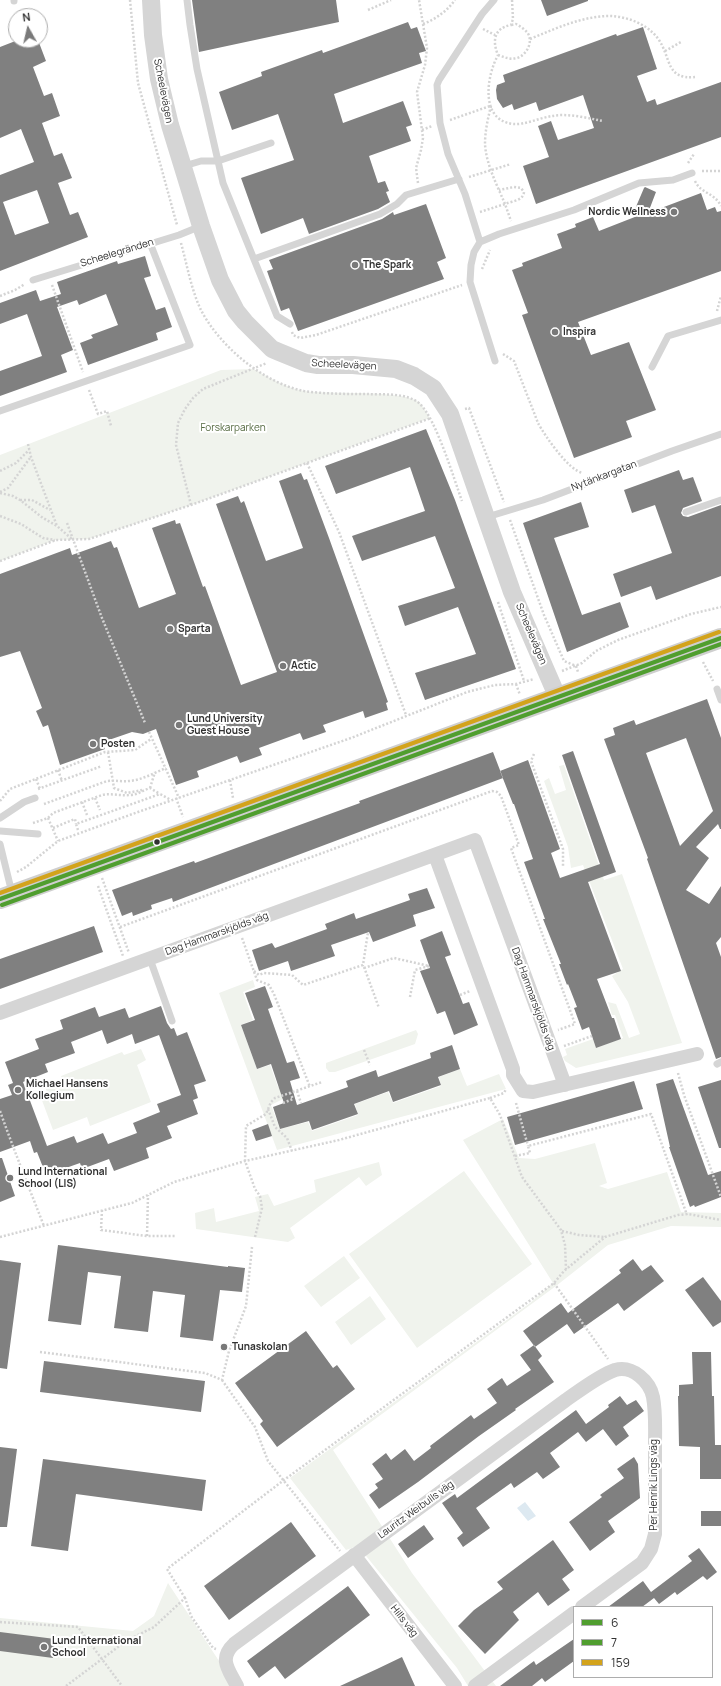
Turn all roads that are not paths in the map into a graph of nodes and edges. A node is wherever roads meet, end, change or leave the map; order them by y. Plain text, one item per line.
1 (151, 0) edge
2 (187, 0) edge
3 (494, 0) edge
4 (271, 142) dead end
5 (218, 161) junction
6 (182, 166) junction
7 (692, 173) road end
8 (459, 180) junction
9 (201, 226) junction
10 (480, 242) junction
11 (150, 243) junction
12 (254, 259) junction
13 (33, 280) road end
14 (719, 320) edge
15 (290, 324) road end
16 (495, 361) dead end
17 (652, 367) dead end
18 (0, 411) edge
19 (721, 434) edge
20 (721, 500) edge
21 (686, 512) dead end
22 (487, 517) junction
23 (721, 638) edge
24 (717, 689) road end
25 (557, 696) junction
26 (721, 700) edge
27 (35, 798) dead end
28 (0, 818) edge
29 (0, 831) edge
30 (38, 834) dead end
31 (0, 844) edge
32 (435, 855) junction
33 (7, 890) edge
34 (150, 959) junction
35 (0, 1014) edge
36 (172, 1021) dead end
37 (697, 1054) dead end
38 (565, 1085) junction
39 (624, 1370) joint
40 (350, 1558) junction
41 (583, 1606) edge
42 (573, 1614) edge
43 (237, 1686) edge
44 (455, 1686) edge
45 (475, 1686) edge

1 - 6 street, Scheelevägen
2 - 5 lane
3 - 8 lane
4 - 5 lane
5 - 6 lane
5 - 12 lane
6 - 9 street, Scheelevägen
7 - 10 lane
8 - 10 lane
8 - 12 lane
9 - 11 lane, Scheelegränden
9 - 22 street, Scheelevägen
10 - 16 lane
11 - 13 lane, Scheelegränden
11 - 18 lane
12 - 15 lane
14 - 17 lane
19 - 22 lane, Nytänkargatan
20 - 21 lane
22 - 25 street, Scheelevägen
23 - 25 main road
24 - 26 lane
25 - 33 main road
27 - 28 lane
29 - 30 lane
31 - 33 lane
32 - 34 street, Dag Hammarskjölds väg
32 - 38 street
32 - 38 street, Dag Hammarskjölds väg
34 - 35 street, Dag Hammarskjölds väg
34 - 36 lane
37 - 38 street
39 - 40 street, Lauritz Weibulls väg
39 - 41 street, Per Henrik Lings väg
40 - 43 street, Lauritz Weibulls väg
40 - 44 street, Hills väg
42 - 45 street

